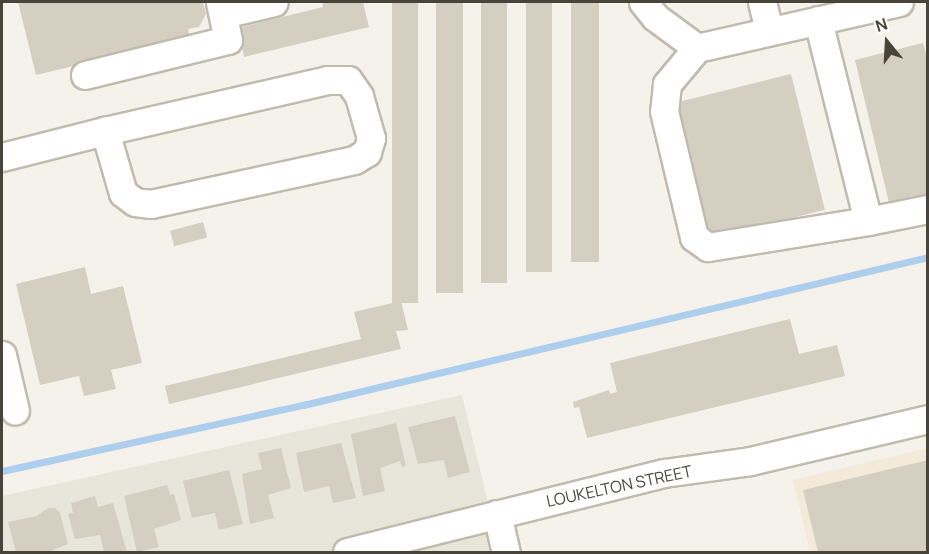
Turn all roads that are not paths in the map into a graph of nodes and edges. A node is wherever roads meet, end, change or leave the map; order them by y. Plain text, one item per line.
1 (274, 2) edge
2 (643, 2) edge
3 (762, 2) edge
4 (890, 2) edge
5 (221, 8) edge
6 (818, 20) junction
7 (769, 31) junction
8 (697, 48) junction
9 (85, 75) dead end
10 (105, 131) junction
11 (2, 157) edge
12 (927, 208) edge
13 (868, 222) junction
14 (2, 355) edge
15 (15, 411) dead end
16 (927, 419) edge
17 (497, 514) junction
18 (353, 552) edge
19 (506, 552) edge

1 - 5 street
2 - 8 street
3 - 7 street
4 - 6 street
5 - 9 street
6 - 7 street
6 - 13 street
7 - 8 street
8 - 13 street
10 - 10 street
10 - 11 street
12 - 13 street
14 - 15 street
16 - 17 street, LOUKELTON STREET
17 - 18 street, LOUKELTON STREET
17 - 19 street

